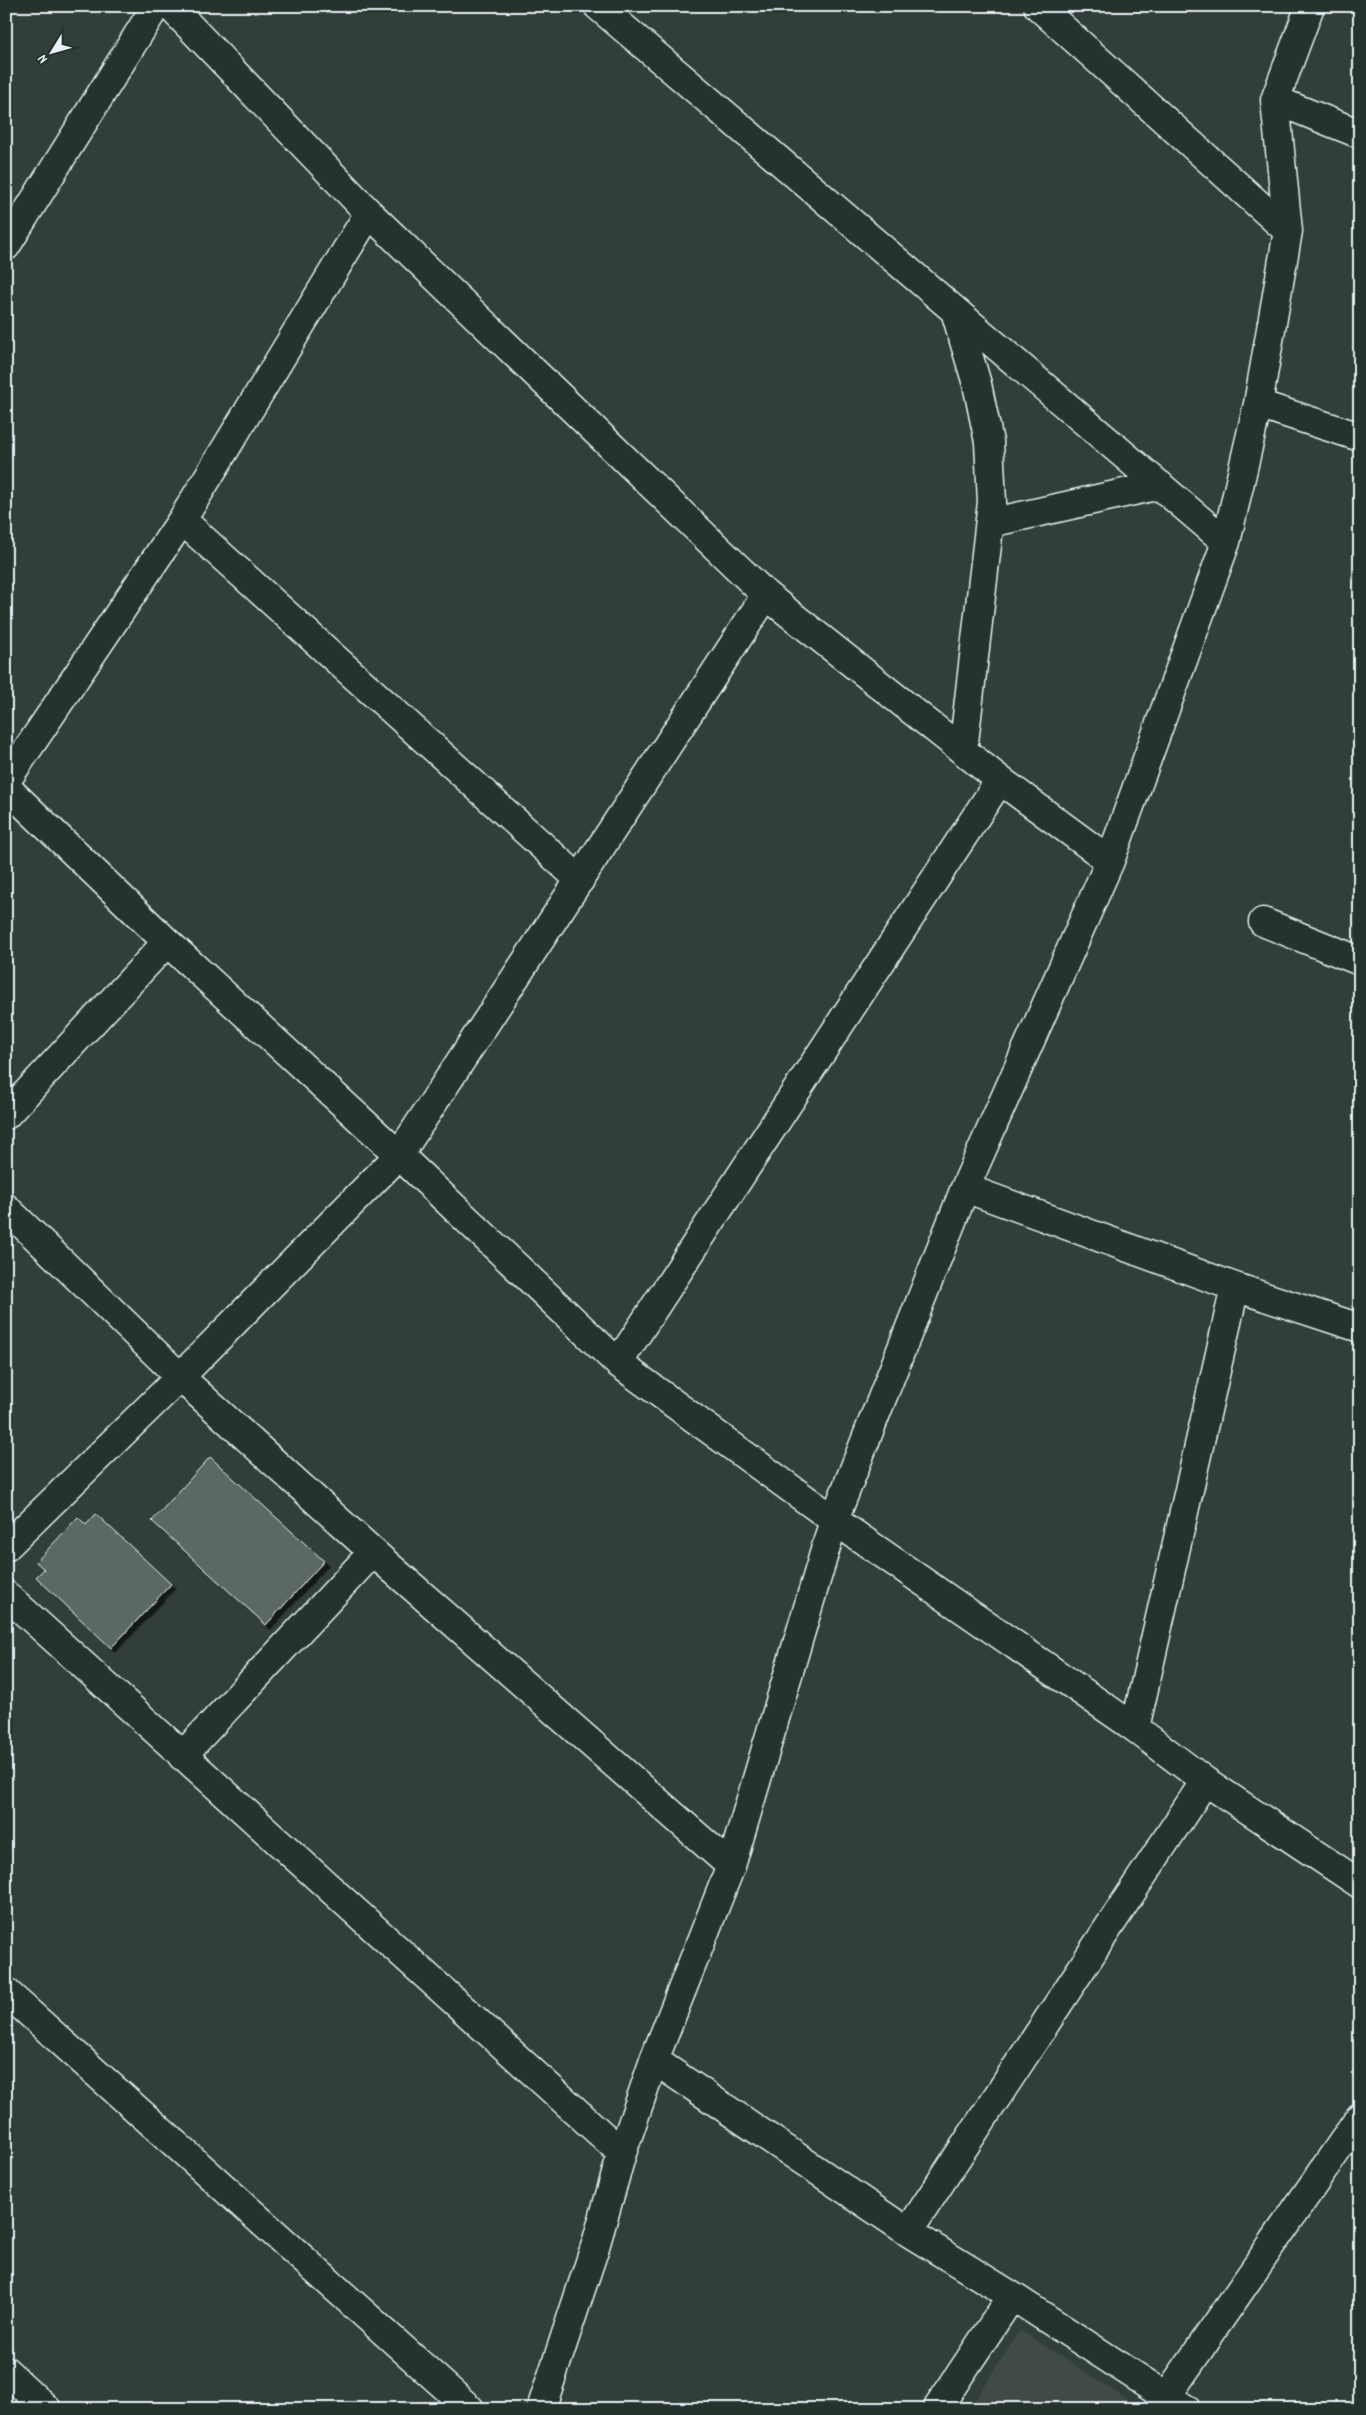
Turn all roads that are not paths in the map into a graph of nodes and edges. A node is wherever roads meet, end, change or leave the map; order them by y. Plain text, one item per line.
1 (156, 6) edge
2 (170, 6) edge
3 (598, 6) edge
4 (1038, 6) edge
5 (1310, 6) edge
6 (1274, 100) junction
7 (1360, 134) edge
8 (370, 213) junction
9 (1288, 231) junction
10 (6, 246) edge
11 (955, 311) junction
12 (1258, 404) junction
13 (1360, 437) edge
14 (1160, 485) junction
15 (182, 520) junction
16 (990, 523) junction
17 (1226, 542) junction
18 (766, 595) junction
19 (963, 751) junction
20 (1000, 780) junction
21 (6, 781) edge
22 (6, 787) edge
23 (1110, 860) junction
24 (580, 880) junction
25 (1263, 922) dead end
26 (167, 942) junction
27 (1360, 961) edge
28 (6, 1116) edge
29 (399, 1155) junction
30 (965, 1188) junction
31 (6, 1208) edge
32 (1235, 1287) junction
33 (1360, 1328) edge
34 (618, 1363) junction
35 (180, 1378) junction
36 (834, 1520) junction
37 (6, 1547) edge
38 (373, 1552) junction
39 (6, 1595) edge
40 (1135, 1728) junction
41 (182, 1756) junction
42 (1204, 1781) junction
43 (731, 1866) junction
44 (1359, 1880) edge
45 (6, 1992) edge
46 (654, 2060) junction
47 (1360, 2117) edge
48 (622, 2153) junction
49 (908, 2232) junction
50 (1012, 2296) junction
51 (6, 2371) edge
52 (1177, 2402) edge
53 (47, 2409) edge
54 (470, 2409) edge
55 (541, 2409) edge
56 (937, 2409) edge

1 - 10 street
2 - 8 street
3 - 11 street
4 - 9 street
5 - 6 street
6 - 7 street
6 - 9 street
8 - 15 street
8 - 18 street
9 - 12 street
11 - 14 street
11 - 16 street
12 - 13 street
12 - 17 street
14 - 16 street
14 - 17 street
15 - 21 street
15 - 24 street
16 - 19 street
17 - 23 street
18 - 19 street
18 - 24 street
19 - 20 street
20 - 23 street
20 - 34 street
22 - 26 street
23 - 30 street
24 - 29 street
25 - 27 street
26 - 28 street
26 - 29 street
29 - 34 street
29 - 35 street
30 - 32 street
30 - 36 street
31 - 35 street
32 - 33 street
32 - 40 street
34 - 36 street
35 - 37 street
35 - 38 street
36 - 40 street
36 - 43 street
38 - 41 street
38 - 43 street
39 - 41 street
40 - 42 street
41 - 48 street
42 - 44 street
42 - 49 street
43 - 46 street
45 - 54 street
46 - 48 street
46 - 49 street
47 - 52 street
48 - 55 street
49 - 50 street
50 - 52 street
50 - 56 street
51 - 53 street

